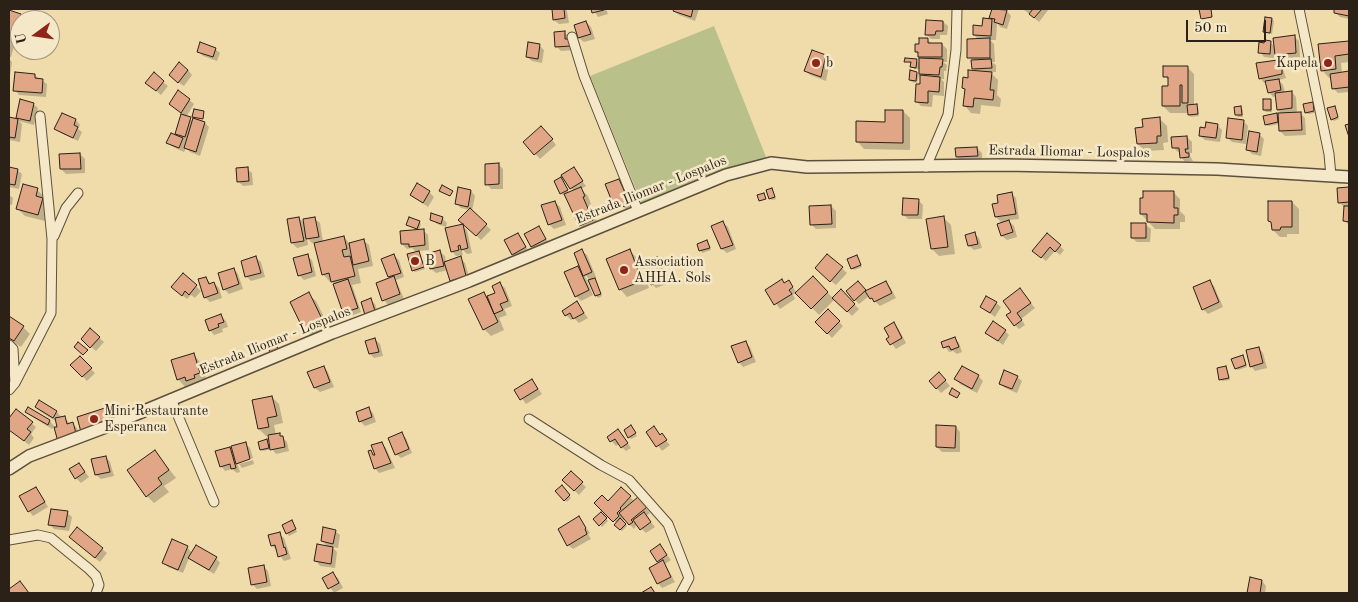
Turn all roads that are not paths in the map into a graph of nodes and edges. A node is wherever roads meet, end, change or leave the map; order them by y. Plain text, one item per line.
1 (957, 9) edge
2 (1308, 9) edge
3 (1300, 12) edge
4 (572, 36) dead end
5 (40, 116) dead end
6 (926, 167) junction
7 (1331, 176) junction
8 (1349, 177) edge
9 (78, 193) dead end
10 (638, 211) junction
11 (52, 239) junction
12 (9, 345) edge
13 (12, 387) edge
14 (170, 399) junction
15 (529, 418) dead end
16 (9, 469) edge
17 (214, 502) dead end
18 (9, 540) edge
19 (96, 593) edge
20 (681, 593) edge

1 - 6 street
2 - 3 street
3 - 7 street
4 - 10 street
5 - 11 street
6 - 7 street, Estrada Iliomar - Lospalos
6 - 10 street, Estrada Iliomar - Lospalos
7 - 8 street, Estrada Iliomar - Lospalos
9 - 11 street
10 - 14 street, Estrada Iliomar - Lospalos
11 - 13 street
12 - 13 street
14 - 16 street, Estrada Iliomar - Lospalos
14 - 17 street
15 - 20 street
18 - 19 street

